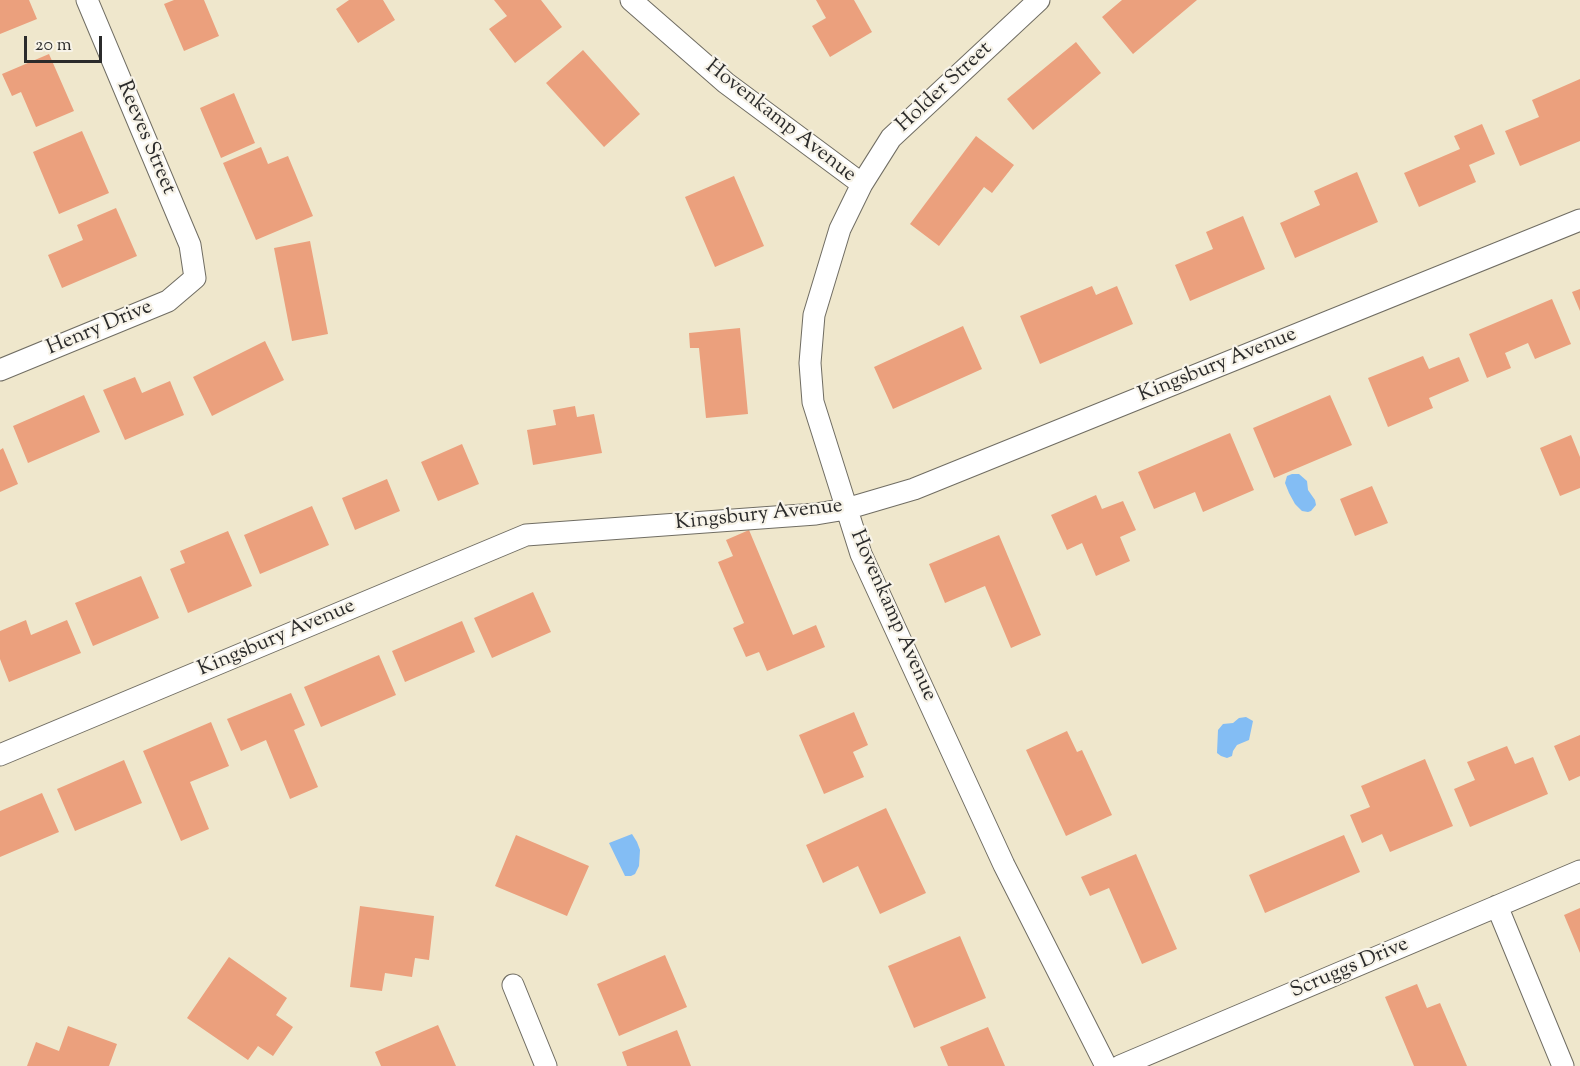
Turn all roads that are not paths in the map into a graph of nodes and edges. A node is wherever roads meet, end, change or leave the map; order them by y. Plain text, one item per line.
1 (87, 0) edge
2 (631, 0) edge
3 (1040, 0) edge
4 (862, 184) junction
5 (1580, 220) edge
6 (195, 278) joint
7 (0, 370) edge
8 (846, 509) junction
9 (0, 755) edge
10 (1580, 871) edge
11 (1497, 906) junction
12 (513, 985) dead end
13 (546, 1066) edge
14 (1106, 1066) edge
15 (1120, 1066) edge
16 (1563, 1066) edge

1 - 6 street, Reeves Street
2 - 4 street, Hovenkamp Avenue
3 - 4 street, Holder Street
4 - 8 street, Hovenkamp Avenue
5 - 8 street, Kingsbury Avenue
6 - 7 street, Henry Drive
8 - 9 street, Kingsbury Avenue
8 - 14 street, Hovenkamp Avenue
10 - 11 street, Scruggs Drive
11 - 15 street, Scruggs Drive
11 - 16 street
12 - 13 street

